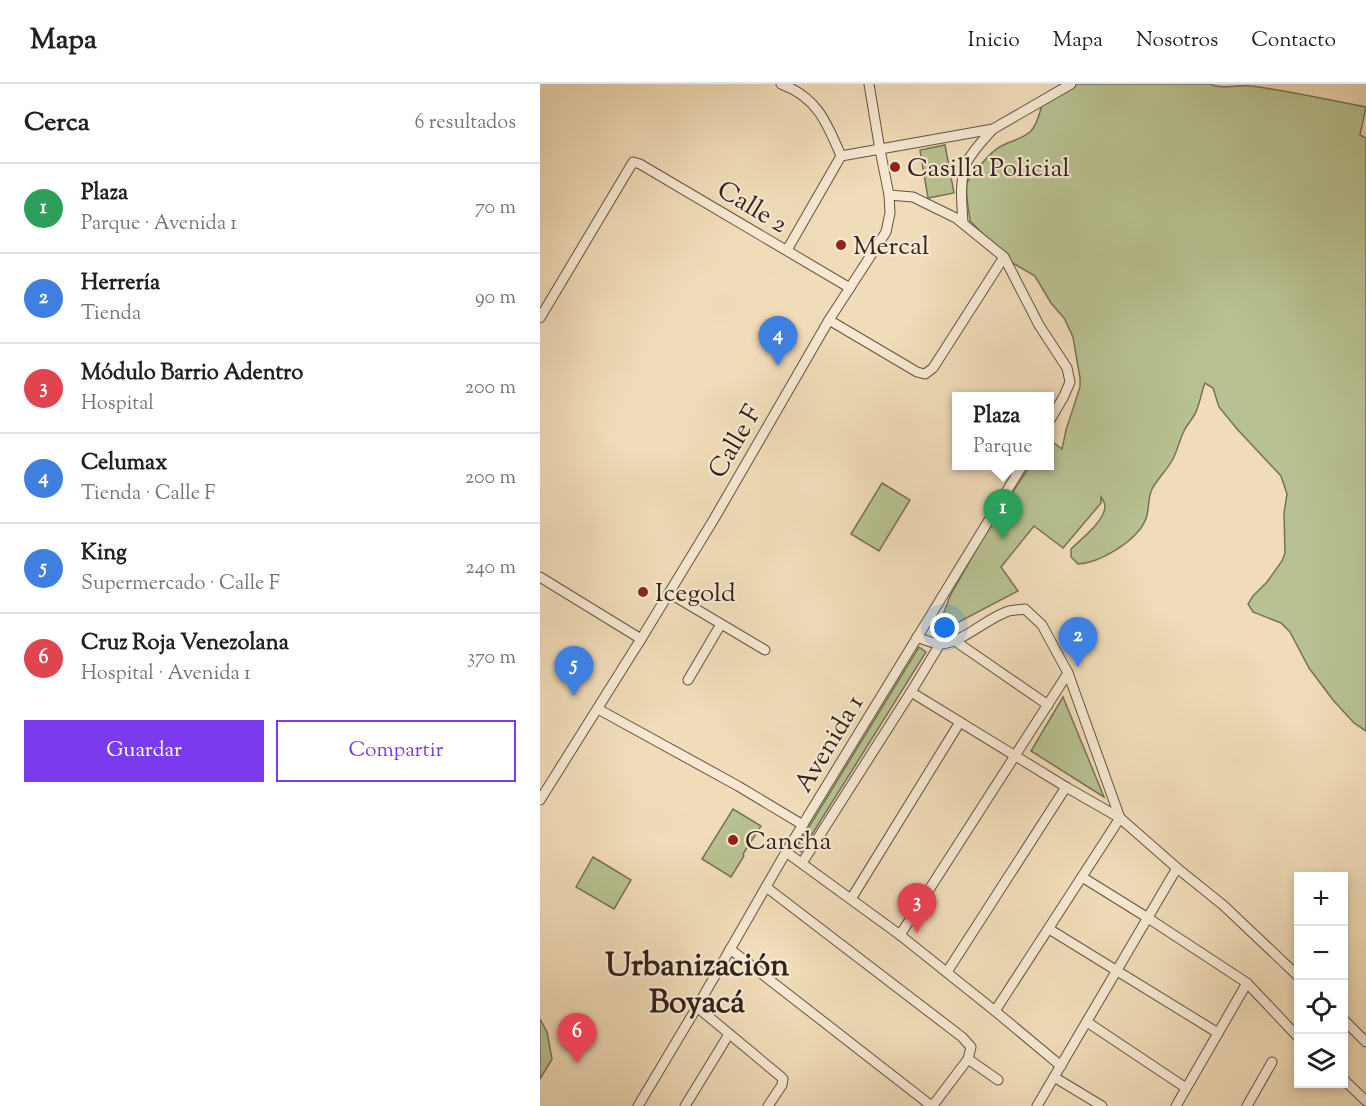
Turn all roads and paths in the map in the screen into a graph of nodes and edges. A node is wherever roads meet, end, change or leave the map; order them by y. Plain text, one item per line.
1 (869, 84) edge
2 (1071, 84) edge
3 (787, 85) edge
4 (993, 129) junction
5 (880, 150) junction
6 (841, 156) junction
7 (889, 195) junction
8 (963, 223) junction
9 (787, 250) junction
10 (1004, 257) junction
11 (850, 288) junction
12 (540, 318) edge
13 (829, 320) junction
14 (1054, 413) edge
15 (1019, 470) edge
16 (540, 577) edge
17 (669, 593) junction
18 (721, 624) junction
19 (918, 637) junction
20 (641, 639) junction
21 (955, 641) junction
22 (940, 644) junction
23 (765, 650) dead end
24 (1068, 673) junction
25 (688, 680) dead end
26 (911, 692) junction
27 (1048, 705) junction
28 (598, 709) junction
29 (960, 722) junction
30 (1015, 757) junction
31 (1066, 788) junction
32 (540, 800) edge
33 (1120, 818) junction
34 (803, 825) junction
35 (786, 852) junction
36 (802, 863) junction
37 (1177, 868) junction
38 (1082, 877) junction
39 (766, 886) junction
40 (851, 899) junction
41 (1148, 918) junction
42 (1048, 928) junction
43 (900, 935) junction
44 (730, 949) junction
45 (1117, 971) junction
46 (1294, 971) edge
47 (947, 972) junction
48 (1247, 983) junction
49 (697, 1007) junction
50 (995, 1011) junction
51 (1087, 1022) junction
52 (1348, 1024) edge
53 (1218, 1033) junction
54 (729, 1034) junction
55 (1296, 1034) edge
56 (1366, 1042) edge
57 (968, 1059) junction
58 (1272, 1062) dead end
59 (1061, 1066) junction
60 (1054, 1077) junction
61 (998, 1080) dead end
62 (1348, 1084) edge
63 (1186, 1088) junction
64 (1366, 1101) edge
65 (935, 1105) edge
66 (638, 1106) edge
67 (685, 1106) edge
68 (768, 1106) edge
69 (1037, 1106) edge
70 (1102, 1106) edge
71 (1176, 1106) edge
72 (1246, 1106) edge

1 - 5 street, Calle F
2 - 4 street
3 - 6 street
4 - 5 street
4 - 8 street
5 - 6 street
5 - 7 street, Calle F
6 - 9 street
7 - 8 street
7 - 11 street, Calle F
8 - 10 street
9 - 11 street, Calle 2
9 - 12 street, Calle 2
10 - 13 street
10 - 14 street
11 - 13 street, Calle F
13 - 17 street, Calle F
15 - 19 street, Avenida 1
16 - 20 street
17 - 18 street
17 - 20 street, Calle F
18 - 23 street
18 - 25 street
19 - 22 street
19 - 34 street, Avenida 1
20 - 28 street, Calle F
21 - 22 street
21 - 24 street
21 - 27 street
22 - 26 street
24 - 27 street
24 - 33 street
26 - 29 street
26 - 36 street
27 - 30 street
28 - 32 street, Calle F
28 - 34 street
29 - 30 street
29 - 40 street
30 - 31 street
30 - 43 street
31 - 33 street
31 - 47 street
33 - 37 street
33 - 38 street
34 - 35 street, Avenida 1
35 - 36 street
35 - 39 street, Avenida 1
36 - 40 street
37 - 41 street
37 - 46 street
38 - 41 street
38 - 42 street
39 - 44 street, Avenida 1
39 - 57 street
40 - 43 street
41 - 45 street
41 - 48 street
42 - 45 street
42 - 50 street
43 - 47 street
44 - 49 street, Avenida 1
44 - 65 street
45 - 51 street
45 - 53 street
47 - 50 street
48 - 53 street
48 - 55 street
49 - 54 street
49 - 66 street, Avenida 1
50 - 59 street
51 - 59 street
51 - 63 street
52 - 56 street
53 - 63 street
54 - 67 street
54 - 68 street
57 - 61 street
57 - 65 street
58 - 72 street
59 - 60 street
60 - 69 street
60 - 70 street
62 - 64 street
63 - 71 street

